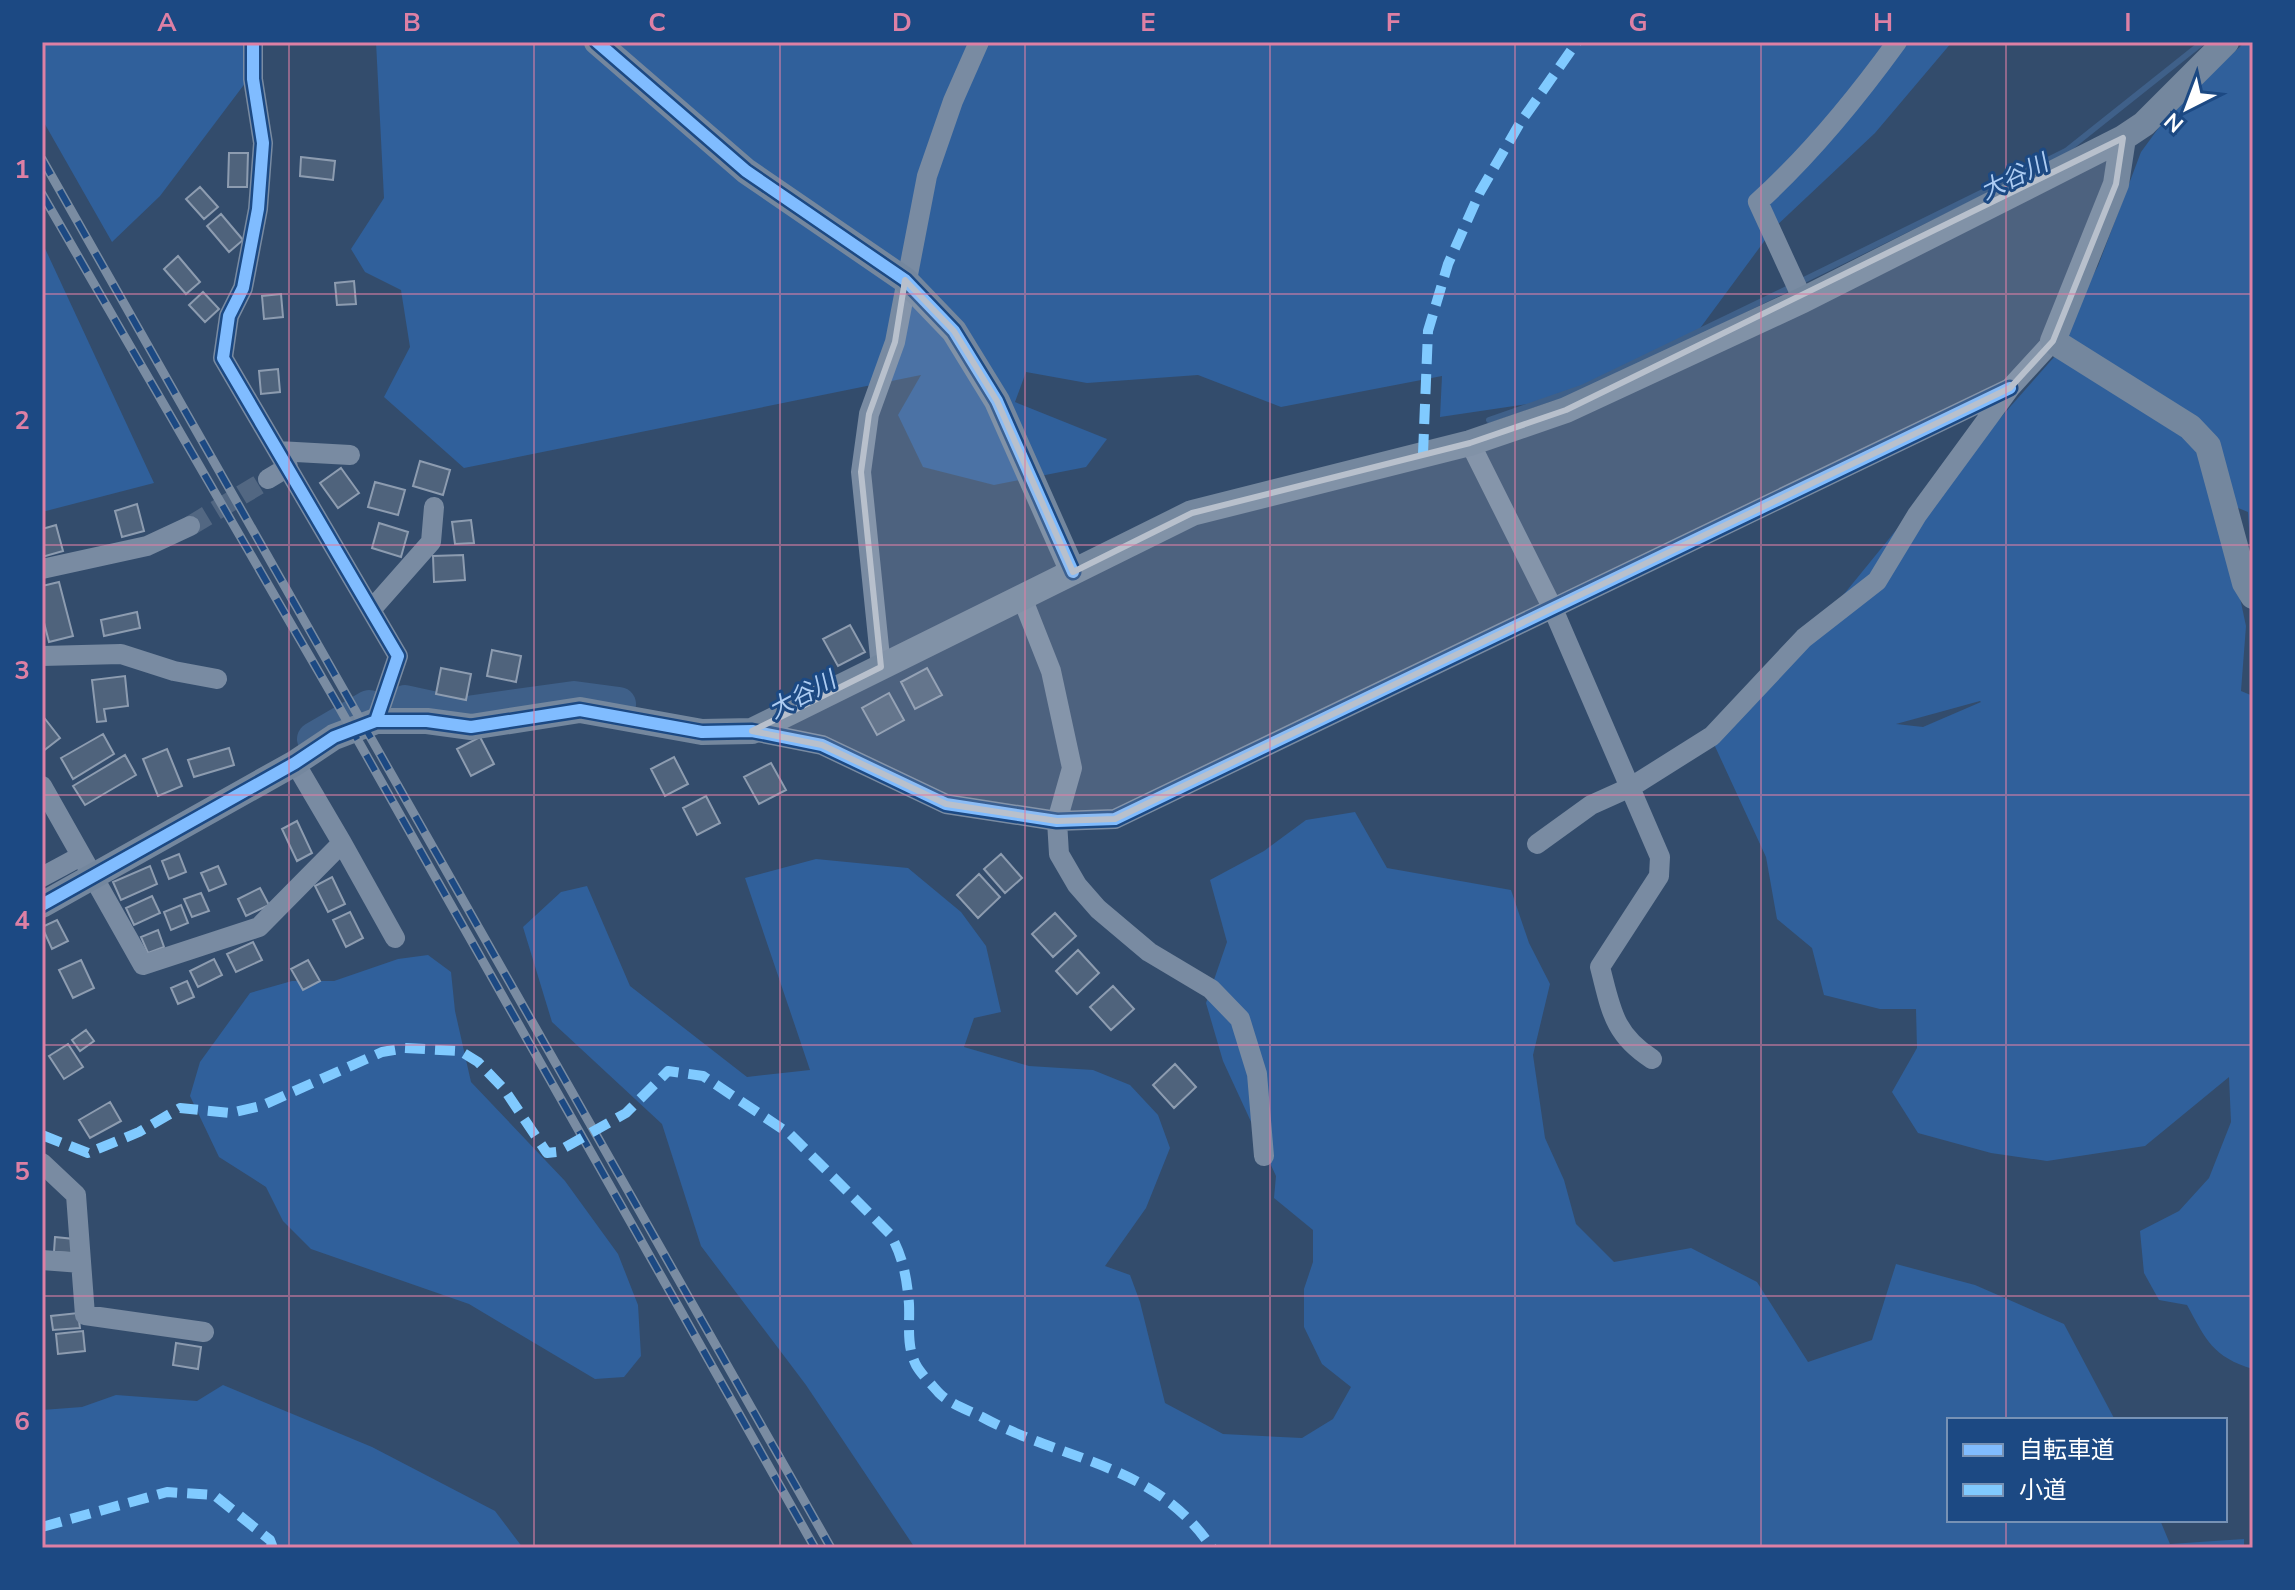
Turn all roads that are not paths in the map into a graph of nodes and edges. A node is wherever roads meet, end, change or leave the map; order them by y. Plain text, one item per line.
1 (253, 42) edge
2 (597, 42) edge
3 (979, 42) edge
4 (1897, 42) edge
5 (2226, 42) edge
6 (2123, 138) junction
7 (905, 280) junction
8 (1803, 300) junction
9 (2053, 341) junction
10 (2010, 388) junction
11 (1470, 443) junction
12 (350, 455) dead end
13 (283, 459) junction
14 (268, 479) tunnel mouth
15 (434, 507) dead end
16 (190, 526) tunnel mouth
17 (42, 569) edge
18 (1073, 572) junction
19 (2253, 596) edge
20 (1023, 600) junction
21 (1553, 609) junction
22 (371, 610) junction
23 (42, 656) edge
24 (881, 667) junction
25 (217, 679) dead end
26 (376, 721) junction
27 (752, 731) junction
28 (295, 763) junction
29 (42, 786) edge
30 (1631, 787) junction
31 (1057, 821) junction
32 (342, 843) junction
33 (1537, 844) dead end
34 (87, 867) junction
35 (42, 877) edge
36 (42, 905) edge
37 (395, 938) dead end
38 (1652, 1059) dead end
39 (1264, 1156) dead end
40 (42, 1163) edge
41 (42, 1260) edge
42 (81, 1263) junction
43 (204, 1332) dead end

1 - 13 street
2 - 7 street
3 - 7 street
4 - 8 street
5 - 6 street
6 - 8 street
6 - 9 street
7 - 18 street
7 - 24 street
8 - 11 street
9 - 10 street
9 - 19 street
10 - 21 street
10 - 30 street
11 - 18 street
11 - 21 street
12 - 13 street
13 - 14 street
13 - 22 street
15 - 22 street
16 - 17 street
18 - 20 street
20 - 24 street
20 - 31 street
21 - 30 street
21 - 31 street
22 - 26 street
23 - 25 street
24 - 27 street
26 - 27 street
26 - 28 street
27 - 31 street
28 - 32 street
28 - 34 street
29 - 34 street
30 - 33 street
30 - 38 street
31 - 39 street
32 - 34 street
32 - 37 street
34 - 35 street
34 - 36 street
40 - 42 street
41 - 42 street
42 - 43 street

